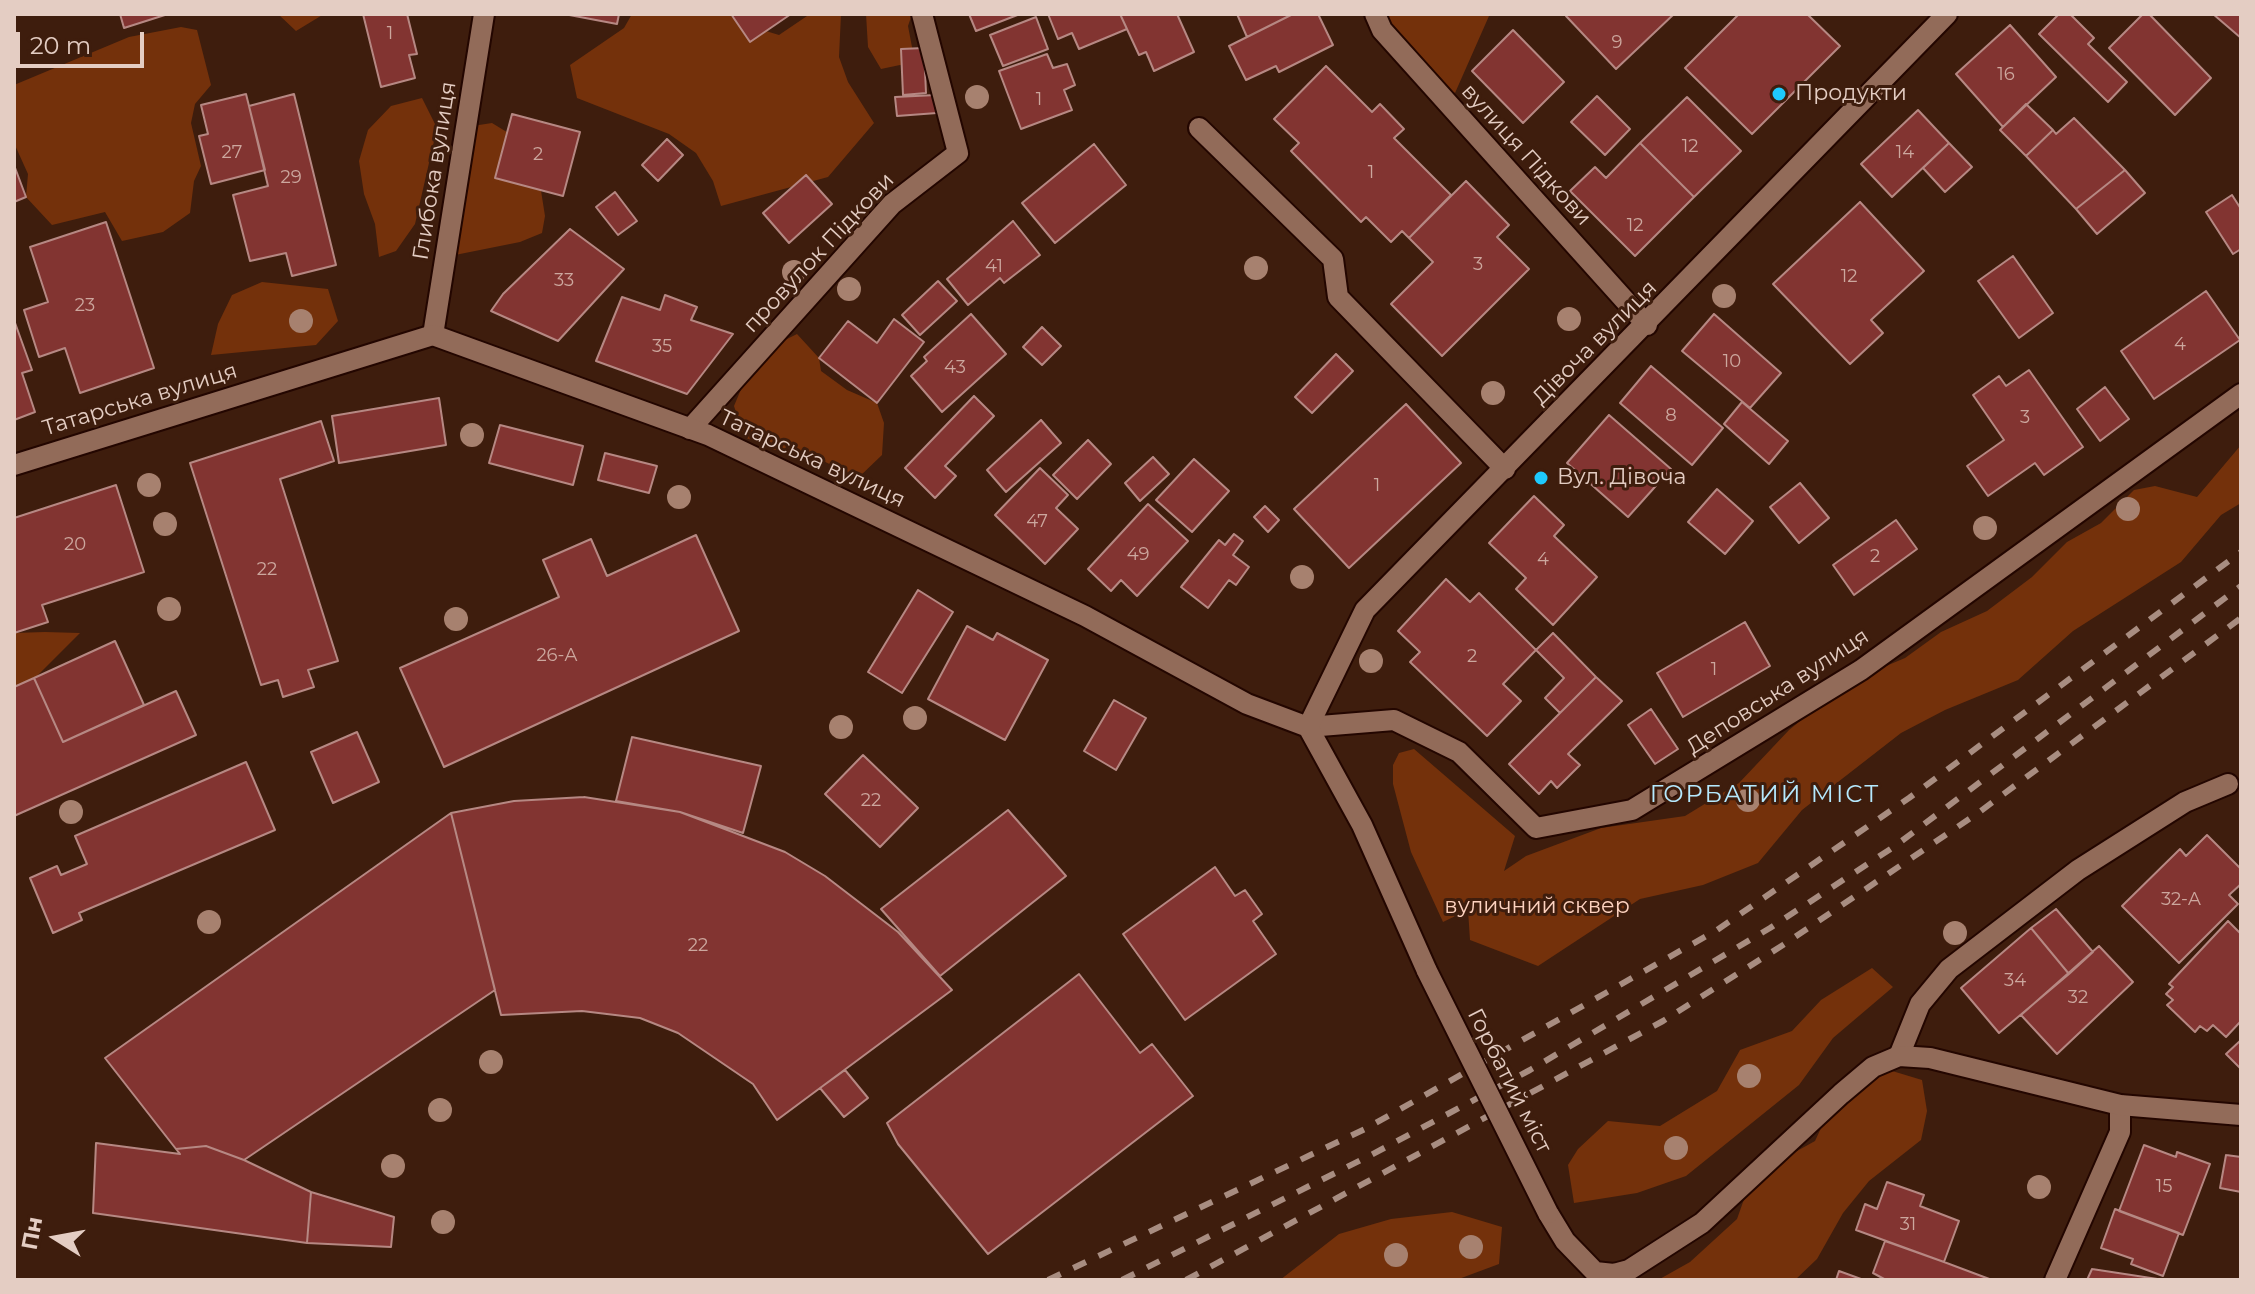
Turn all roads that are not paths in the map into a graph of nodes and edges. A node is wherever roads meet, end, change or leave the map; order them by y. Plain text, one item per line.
1 (484, 14) edge
2 (922, 14) edge
3 (1375, 14) edge
4 (1947, 14) edge
5 (1199, 128) dead end
6 (1647, 325) junction
7 (433, 335) junction
8 (2241, 394) edge
9 (690, 429) junction
10 (14, 465) edge
11 (1505, 469) junction
12 (1308, 727) junction
13 (2228, 784) dead end
14 (1899, 1056) junction
15 (2120, 1105) junction
16 (2241, 1115) edge
17 (1590, 1276) edge
18 (2055, 1280) edge

1 - 7 main road, Глибока вулиця
2 - 9 main road, провулок Підкови
3 - 6 main road, вулиця Підкови
4 - 6 main road, Дівоча вулиця
5 - 11 main road
6 - 11 main road, Дівоча вулиця
7 - 9 main road, Татарська вулиця
7 - 10 main road, Татарська вулиця
8 - 12 main road, Деповська вулиця
9 - 12 main road, Татарська вулиця
11 - 12 main road, Дівоча вулиця
12 - 17 main road, Горбатий міст, bridge
13 - 14 main road
14 - 15 main road
14 - 17 main road
15 - 16 main road
15 - 18 main road

